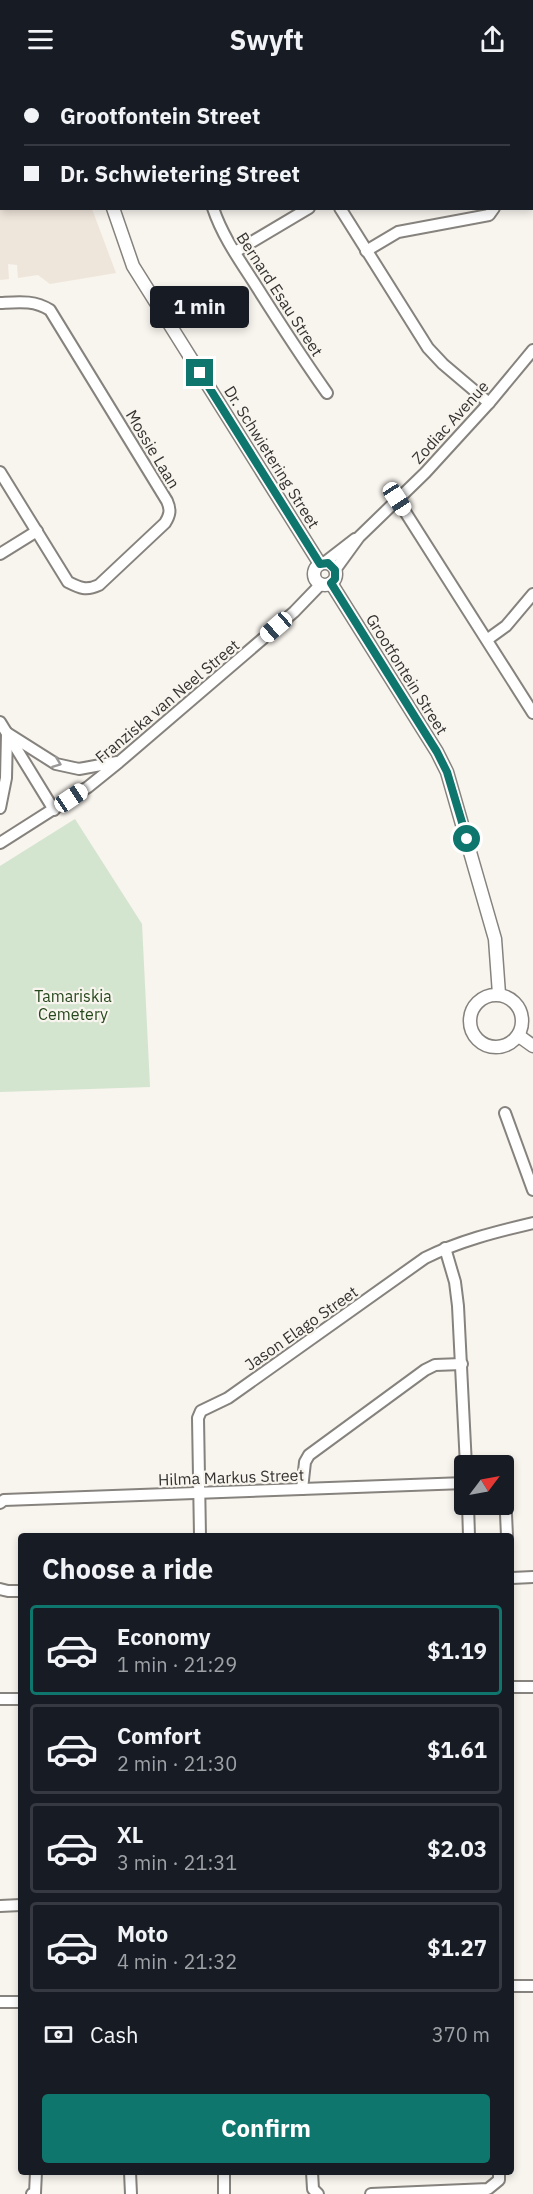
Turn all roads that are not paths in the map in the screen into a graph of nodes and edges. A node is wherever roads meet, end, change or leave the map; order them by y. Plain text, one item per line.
1 (114, 210) edge
2 (214, 210) edge
3 (306, 210) edge
4 (341, 210) edge
5 (493, 210) edge
6 (366, 251) junction
7 (235, 252) junction
8 (0, 303) edge
9 (533, 350) edge
10 (327, 393) dead end
11 (489, 403) junction
12 (0, 472) edge
13 (397, 499) junction
14 (37, 531) junction
15 (0, 554) edge
16 (327, 566) junction
17 (326, 584) junction
18 (533, 594) edge
19 (488, 639) junction
20 (533, 713) edge
21 (0, 722) edge
22 (7, 733) junction
23 (119, 762) junction
24 (0, 808) edge
25 (54, 810) junction
26 (0, 843) edge
27 (499, 994) junction
28 (519, 1036) junction
29 (533, 1046) edge
30 (505, 1113) dead end
31 (533, 1190) edge
32 (533, 1223) edge
33 (445, 1248) junction
34 (462, 1364) junction
35 (466, 1455) edge
36 (454, 1483) edge
37 (302, 1489) junction
38 (199, 1493) junction
39 (0, 1503) edge
40 (468, 1515) edge
41 (506, 1515) edge
42 (200, 1533) edge
43 (469, 1533) edge
44 (507, 1533) edge
45 (533, 1577) edge
46 (514, 1578) edge
47 (0, 1589) edge
48 (18, 1591) edge
49 (514, 1687) edge
50 (533, 1687) edge
51 (0, 1699) edge
52 (18, 1699) edge
53 (18, 1905) edge
54 (0, 1906) edge
55 (514, 1986) edge
56 (533, 1986) edge
57 (0, 2002) edge
58 (18, 2002) edge
59 (36, 2175) edge
60 (130, 2175) edge
61 (224, 2175) edge
62 (312, 2175) edge
63 (499, 2175) edge
64 (409, 2193) edge
65 (32, 2194) edge
66 (131, 2194) edge
67 (224, 2194) edge
68 (318, 2194) edge
69 (371, 2194) edge

1 - 16 street, Dr. Schwietering Street
2 - 7 street, Bernard Esau Street
3 - 7 street
4 - 6 street
5 - 6 street
6 - 11 street
7 - 10 street, Bernard Esau Street
8 - 14 street, Mossie Laan
9 - 11 street, Zodiac Avenue
11 - 13 street, Zodiac Avenue
12 - 14 street, Mossie Laan
13 - 16 street, Zodiac Avenue
13 - 19 street
14 - 15 street
16 - 17 street
16 - 17 street
17 - 23 street, Franziska van Neel Street
17 - 27 street, Grootfontein Street
18 - 19 street
19 - 20 street
21 - 22 street
22 -> 23 street
22 - 24 street
22 - 25 street
23 - 25 street, Franziska van Neel Street
25 - 26 street, Franziska van Neel Street
27 - 28 street
27 - 28 street
28 - 29 street
30 - 31 street
32 - 33 street, Jason Elago Street
33 - 34 street
33 - 38 street, Jason Elago Street
34 - 35 street
34 - 37 street
36 - 37 street, Hilma Markus Street
37 - 38 street, Hilma Markus Street
38 - 39 street, Hilma Markus Street
38 - 42 street, Jason Elago Street
40 - 43 street
41 - 44 street
45 - 46 street
47 - 48 street
49 - 50 street
51 - 52 street
53 - 54 street
55 - 56 street
57 - 58 street
59 - 65 street
60 - 66 street
61 - 67 street
62 - 68 street
63 - 64 street
64 - 69 street

